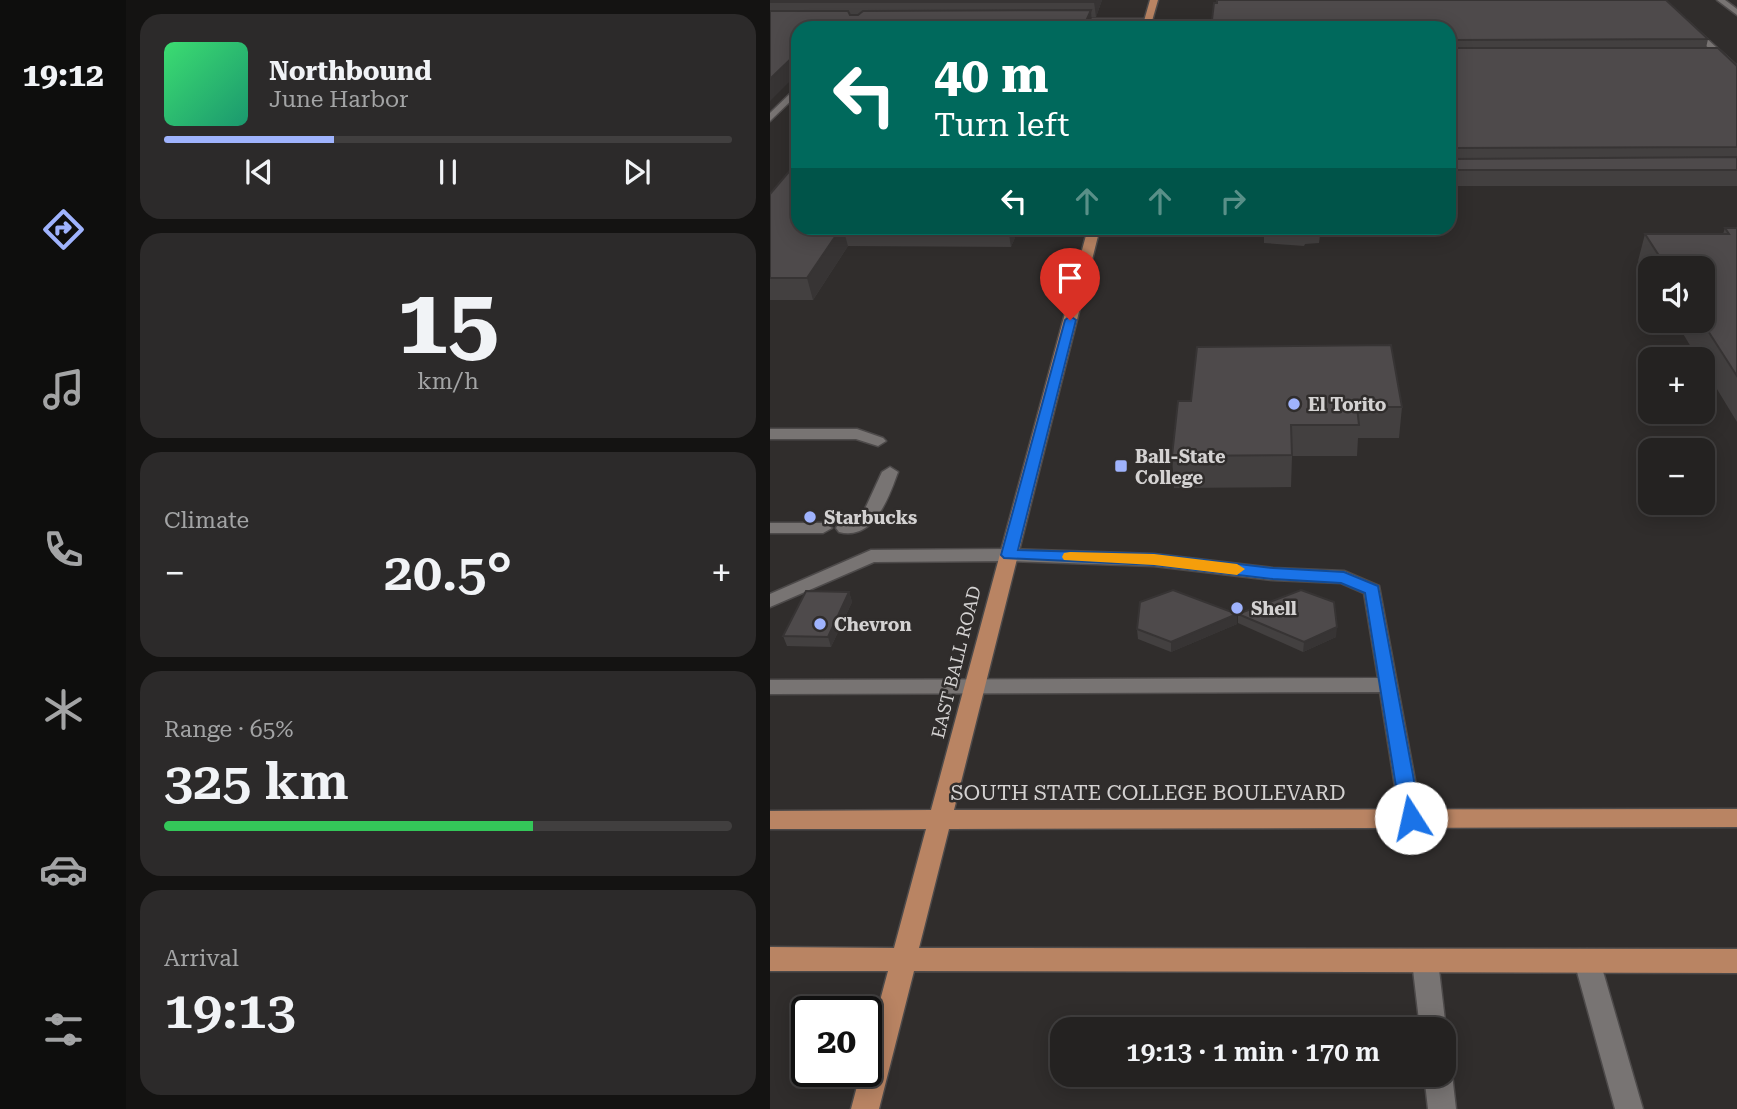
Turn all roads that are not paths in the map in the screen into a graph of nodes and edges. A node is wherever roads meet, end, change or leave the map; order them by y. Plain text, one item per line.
1 (1154, 0) edge
2 (1660, 0) edge
3 (1721, 0) edge
4 (1737, 13) edge
5 (1148, 21) edge
6 (1709, 57) edge
7 (1723, 57) junction
8 (1737, 71) edge
9 (791, 96) edge
10 (770, 118) edge
11 (1092, 235) edge
12 (770, 434) edge
13 (878, 441) dead end
14 (890, 472) dead end
15 (770, 528) edge
16 (822, 528) dead end
17 (845, 528) dead end
18 (1009, 555) junction
19 (770, 601) edge
20 (976, 685) junction
21 (1387, 685) junction
22 (770, 687) edge
23 (1411, 818) junction
24 (1737, 818) edge
25 (770, 820) edge
26 (941, 820) junction
27 (770, 959) edge
28 (905, 959) junction
29 (1425, 961) junction
30 (1587, 961) junction
31 (1737, 961) edge
32 (1432, 1017) edge
33 (1439, 1087) edge
34 (866, 1109) edge
35 (1442, 1109) edge
36 (1629, 1109) edge

1 - 5 main road
2 - 7 street
3 - 4 street
6 - 7 street
7 - 8 street
9 - 10 street
11 - 18 main road, EAST BALL ROAD
12 - 13 street
14 - 17 street
15 - 16 street
18 - 19 street
18 - 20 main road, EAST BALL ROAD
18 - 21 street
20 - 21 street
20 - 22 street
20 - 26 main road, EAST BALL ROAD
21 - 23 street
23 - 24 main road, SOUTH STATE COLLEGE BOULEVARD
23 - 26 main road, SOUTH STATE COLLEGE BOULEVARD
25 - 26 main road, SOUTH STATE COLLEGE BOULEVARD
26 - 28 main road, EAST BALL ROAD
27 - 28 main road
28 - 29 main road
28 - 34 main road, EAST BALL ROAD
29 - 30 main road
29 - 32 street
30 - 31 main road
30 - 36 street
33 - 35 street

